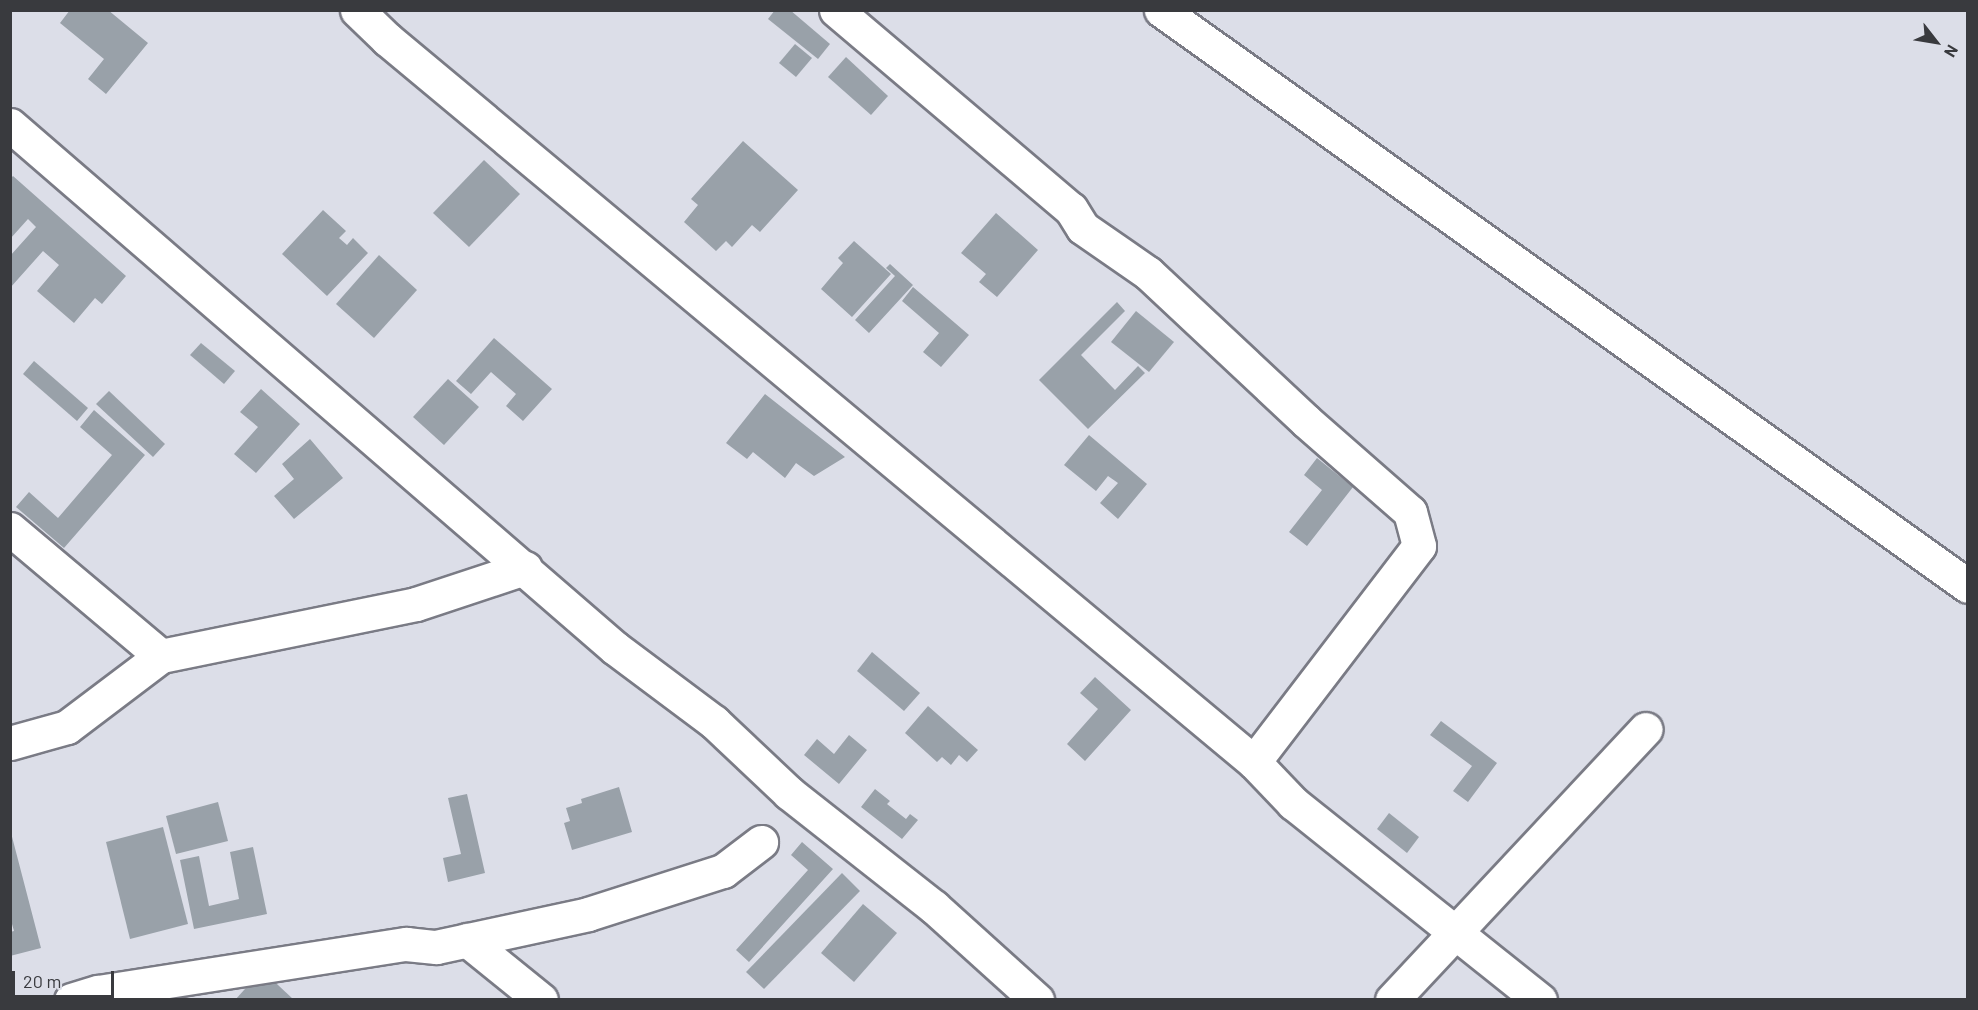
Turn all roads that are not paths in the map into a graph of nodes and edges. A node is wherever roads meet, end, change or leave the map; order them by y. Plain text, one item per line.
1 (357, 10) edge
2 (836, 10) edge
3 (1161, 10) edge
4 (10, 125) edge
5 (10, 529) edge
6 (525, 568) junction
7 (1968, 586) edge
8 (161, 656) junction
9 (1646, 729) dead end
10 (10, 743) edge
11 (1254, 762) junction
12 (761, 842) dead end
13 (1454, 932) junction
14 (467, 940) junction
15 (71, 999) edge
16 (541, 999) edge
17 (1037, 999) edge
18 (1392, 999) edge
19 (1540, 999) edge

1 - 11 street
2 - 11 street
3 - 7 street
4 - 6 street
5 - 8 street
6 - 8 street
6 - 17 street
8 - 10 street
9 - 13 street
11 - 13 street
12 - 14 street
13 - 18 street
13 - 19 street
14 - 15 street
14 - 16 street

